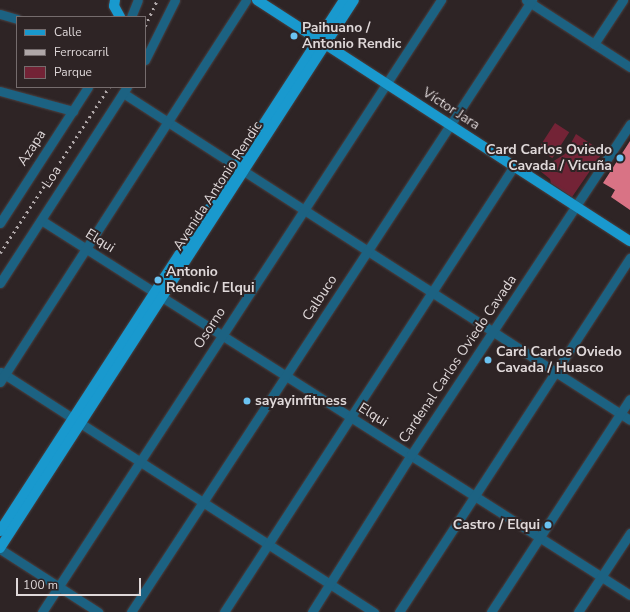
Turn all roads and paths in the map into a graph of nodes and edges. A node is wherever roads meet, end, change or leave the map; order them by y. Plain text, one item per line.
1 (115, 0) edge
2 (138, 0) edge
3 (174, 0) edge
4 (246, 0) edge
5 (258, 0) edge
6 (344, 0) edge
7 (354, 0) edge
8 (441, 0) edge
9 (623, 0) edge
10 (529, 1) edge
11 (0, 14) edge
12 (119, 16) edge
13 (131, 16) edge
14 (16, 19) edge
15 (322, 42) junction
16 (594, 44) junction
17 (146, 58) edge
18 (630, 67) edge
19 (386, 84) junction
20 (87, 88) edge
21 (125, 90) edge
22 (0, 91) edge
23 (73, 111) junction
24 (168, 122) junction
25 (630, 124) edge
26 (450, 125) junction
27 (514, 166) junction
28 (240, 169) junction
29 (576, 206) junction
30 (304, 209) junction
31 (41, 220) junction
32 (0, 223) edge
33 (630, 242) edge
34 (86, 249) junction
35 (368, 251) junction
36 (630, 258) edge
37 (0, 283) edge
38 (432, 292) junction
39 (159, 295) junction
40 (494, 332) junction
41 (222, 335) junction
42 (556, 372) junction
43 (3, 373) edge
44 (286, 376) junction
45 (0, 382) edge
46 (630, 399) edge
47 (620, 414) junction
48 (351, 417) junction
49 (630, 420) edge
50 (77, 421) junction
51 (411, 456) junction
52 (140, 461) junction
53 (475, 496) junction
54 (203, 502) junction
55 (0, 531) edge
56 (630, 533) edge
57 (540, 537) junction
58 (268, 544) junction
59 (0, 548) edge
60 (601, 577) junction
61 (331, 584) junction
62 (58, 586) junction
63 (630, 595) edge
64 (42, 612) edge
65 (98, 612) edge
66 (132, 612) edge
67 (224, 612) edge
68 (312, 612) edge
69 (374, 612) edge
70 (399, 612) edge
71 (491, 612) edge
72 (578, 612) edge

1 - 12 main road
2 - 13 street
3 - 17 street
4 - 24 street
5 - 15 main road, Víctor Jara
6 - 15 main road, Avenida Antonio Rendic
7 - 15 main road, Avenida Antonio Rendic
8 - 19 street, Osorno
9 - 16 street
10 - 16 street
10 - 26 street, Calbuco
11 - 14 street
15 - 19 main road, Víctor Jara
15 - 28 main road, Avenida Antonio Rendic
16 - 18 street
19 - 26 main road, Víctor Jara
19 - 30 street, Osorno
20 - 23 street, Azapa
21 - 24 street
21 - 31 street, Loa
22 - 23 street
23 - 32 street, Azapa
24 - 28 street
24 - 34 street
25 - 29 street, Cardenal Carlos Oviedo Cavada
26 - 27 main road, Víctor Jara
26 - 35 street, Calbuco
27 - 29 main road, Víctor Jara
27 - 38 street
28 - 30 street
28 - 39 main road, Avenida Antonio Rendic
29 - 33 main road, Víctor Jara
29 - 40 street, Cardenal Carlos Oviedo Cavada
30 - 35 street
30 - 41 street, Osorno
31 - 34 street, Elqui
31 - 37 street, Loa
34 - 39 street, Elqui
34 - 43 street
35 - 38 street
35 - 44 street, Calbuco
36 - 42 street
38 - 40 street
38 - 48 street
39 - 41 street, Elqui
39 - 50 main road, Avenida Antonio Rendic
40 - 42 street
40 - 51 street, Cardenal Carlos Oviedo Cavada
41 - 44 street, Elqui
41 - 52 street, Osorno
42 - 47 street
42 - 53 street
43 - 45 street
43 - 50 street
44 - 48 street, Elqui
44 - 54 street, Calbuco
46 - 47 street
47 - 49 street
47 - 57 street
48 - 51 street, Elqui
48 - 58 street
50 - 52 street
50 - 55 main road, Avenida Antonio Rendic
50 - 59 main road, Avenida Antonio Rendic
51 - 53 street, Elqui
51 - 61 street, Cardenal Carlos Oviedo Cavada
52 - 54 street
52 - 62 street, Osorno
53 - 57 street, Elqui
53 - 70 street
54 - 58 street
54 - 66 street, Calbuco
56 - 60 street
57 - 60 street, Elqui
57 - 71 street
58 - 61 street
58 - 67 street
59 - 62 street
60 - 63 street, Elqui
60 - 72 street
61 - 68 street, Cardenal Carlos Oviedo Cavada
61 - 69 street
62 - 64 street, Osorno
62 - 65 street

